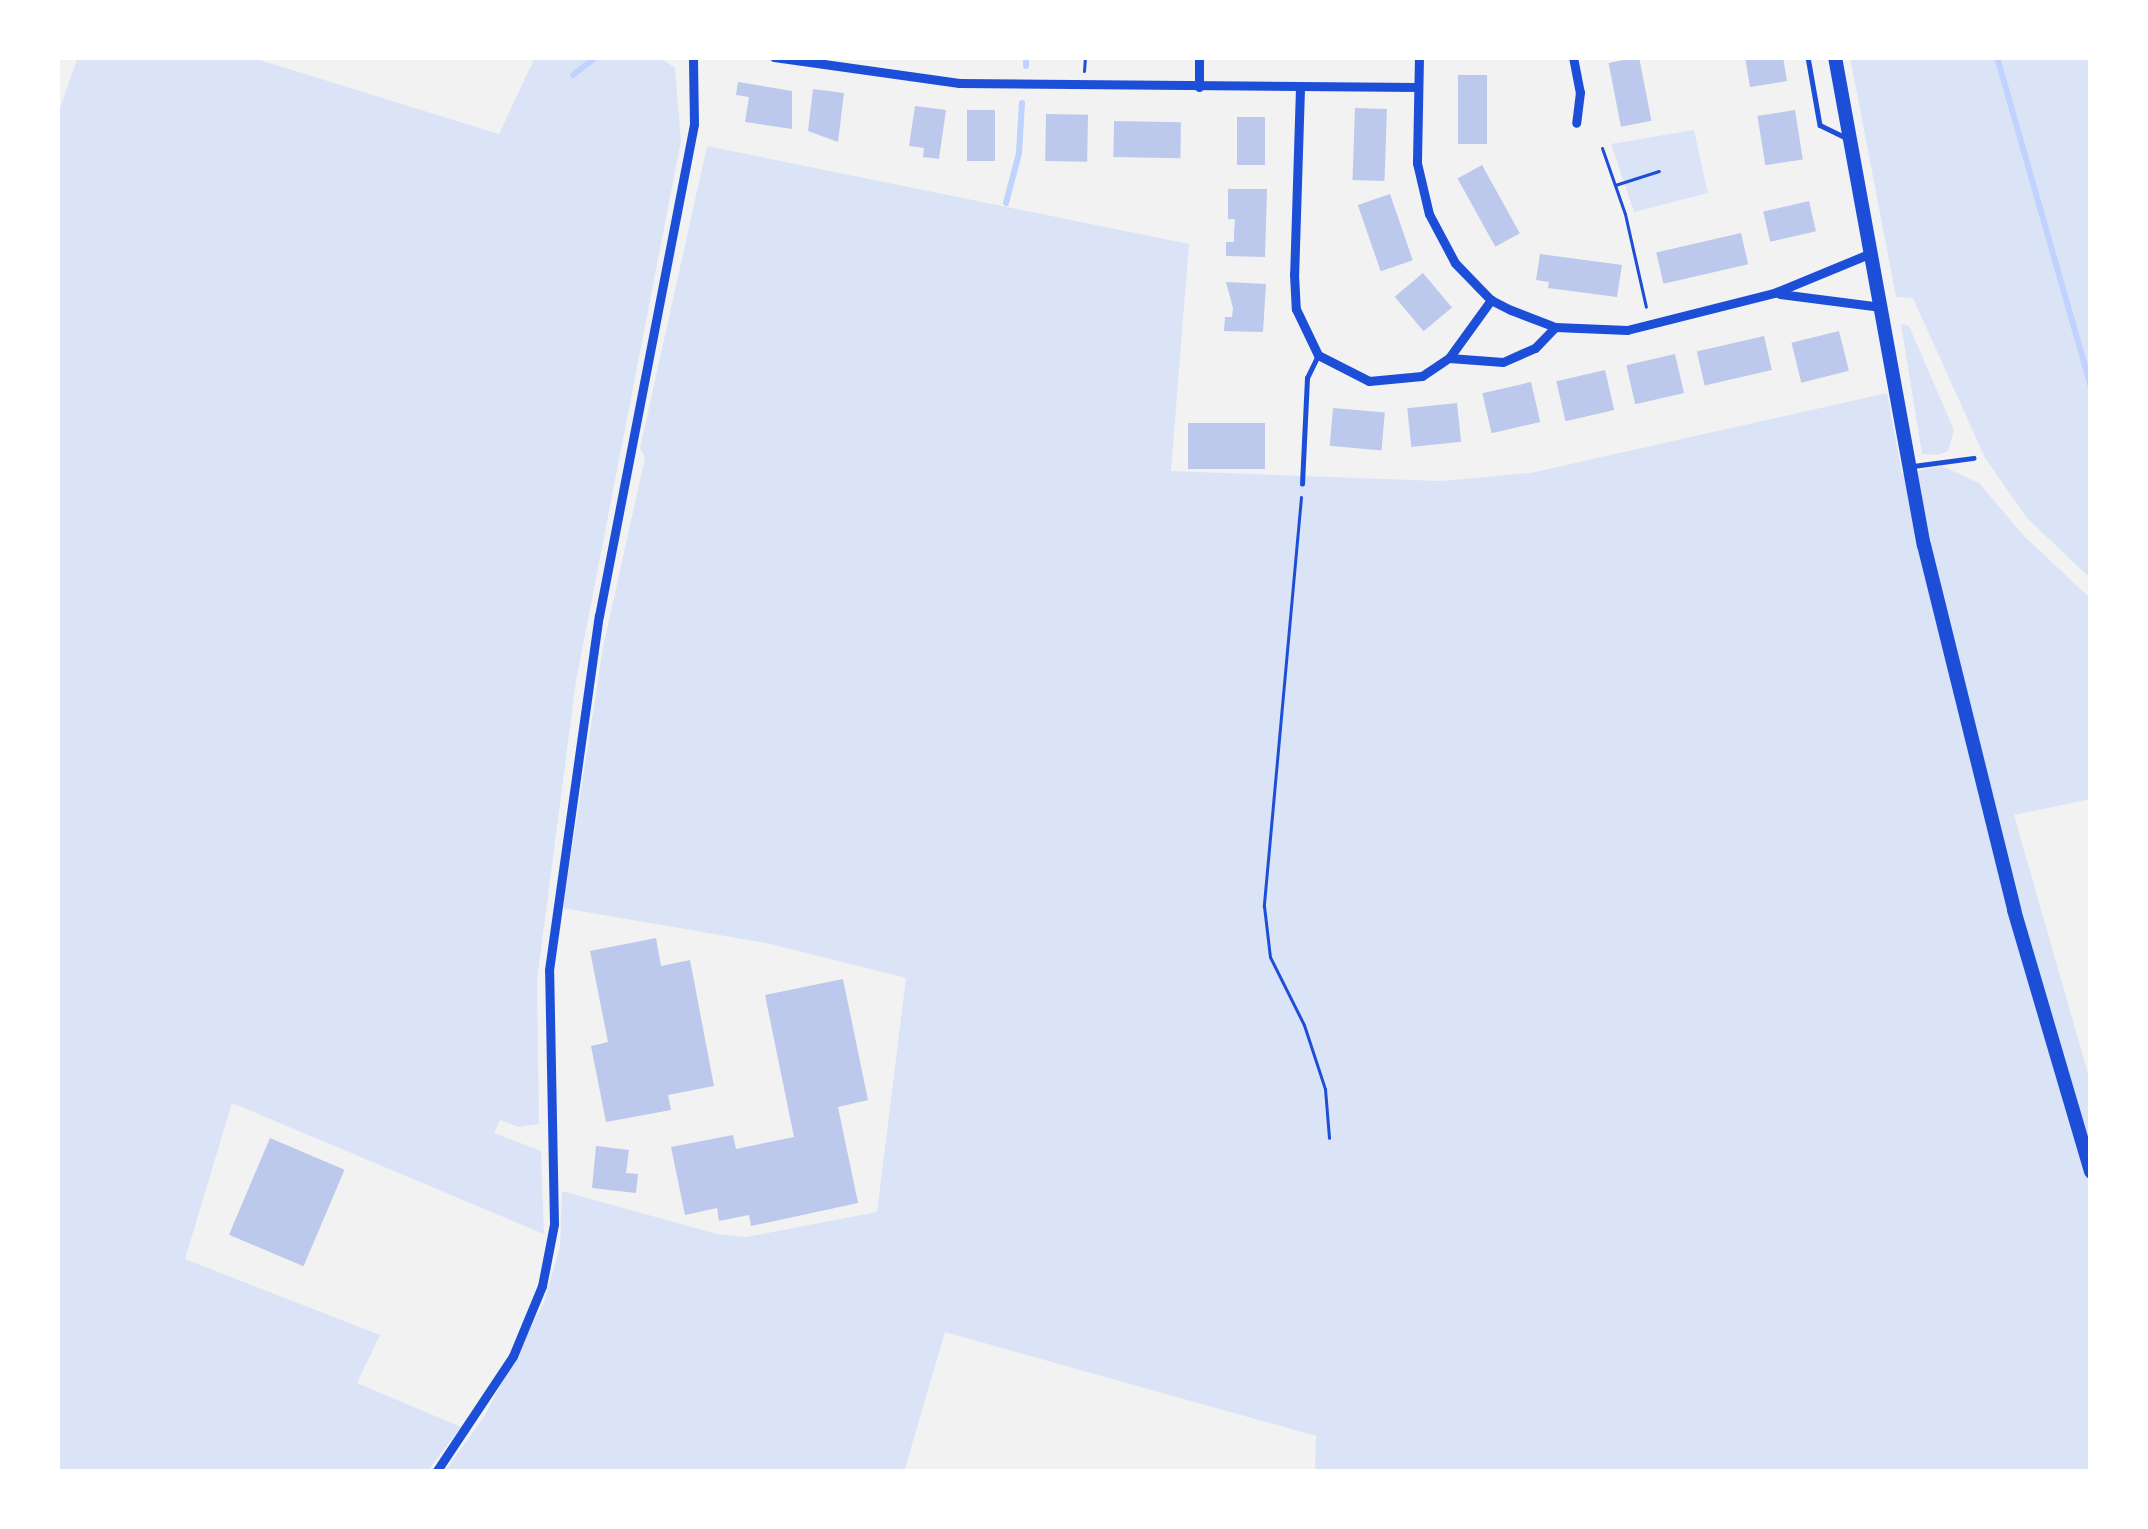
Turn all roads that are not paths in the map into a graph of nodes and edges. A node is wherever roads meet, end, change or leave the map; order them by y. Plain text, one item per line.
1 (693, 57) edge
2 (774, 57) edge
3 (1199, 57) edge
4 (1419, 57) edge
5 (1574, 57) edge
6 (1808, 57) edge
7 (1835, 57) edge
8 (813, 59) edge
9 (1198, 87) junction
10 (1418, 87) junction
11 (1300, 88) junction
12 (1576, 123) dead end
13 (1850, 140) junction
14 (1870, 253) junction
15 (1774, 293) junction
16 (1492, 300) junction
17 (1881, 307) junction
18 (1555, 327) junction
19 (1318, 356) junction
20 (1449, 358) junction
21 (1973, 458) dead end
22 (1910, 466) junction
23 (1302, 484) road end
24 (2091, 1172) edge
25 (436, 1472) edge

1 - 25 street
2 - 8 street
3 - 9 street
4 - 10 street
5 - 12 street
6 - 13 lane
7 - 13 main road
8 - 9 street
9 - 11 street
10 - 11 street
10 - 16 street
11 - 19 street
13 - 14 main road
14 - 15 street
14 - 17 main road
15 - 17 street
15 - 18 street
16 - 18 street
16 - 20 street
17 - 22 main road
18 - 20 street
19 - 20 street
19 - 23 lane
21 - 22 lane
22 - 24 main road

